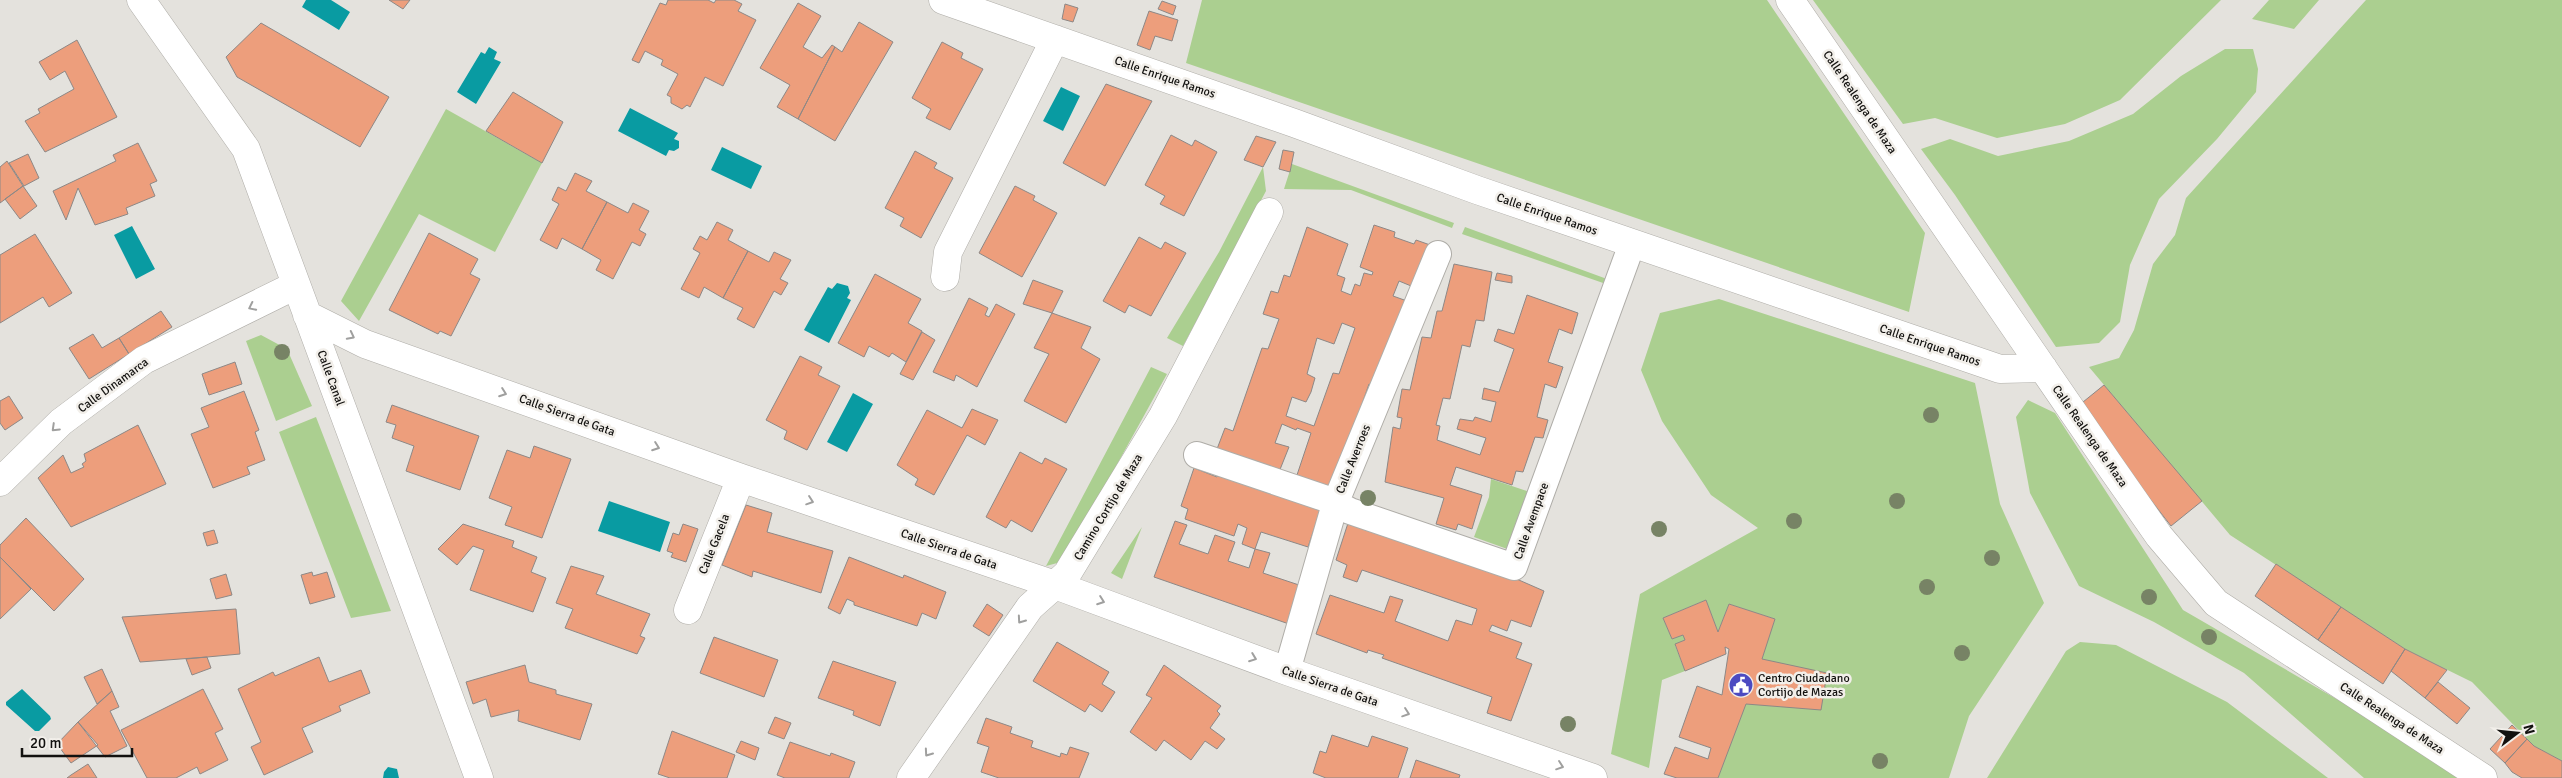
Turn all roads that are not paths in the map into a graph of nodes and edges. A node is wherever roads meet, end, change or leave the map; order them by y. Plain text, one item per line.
1 (141, 0) edge
2 (943, 0) edge
3 (1790, 0) edge
4 (1055, 38) junction
5 (1269, 212) dead end
6 (1632, 244) junction
7 (1438, 254) dead end
8 (945, 277) dead end
9 (296, 285) junction
10 (307, 315) junction
11 (2043, 368) junction
12 (1197, 455) dead end
13 (741, 478) junction
14 (0, 482) edge
15 (1335, 504) junction
16 (1055, 585) junction
17 (688, 610) dead end
18 (1286, 671) junction
19 (480, 778) edge
20 (911, 778) edge
21 (1593, 778) edge
22 (2483, 778) edge

1 - 9 street, Calle Canal
2 - 4 street, Calle Enrique Ramos
3 - 11 street, Calle Realenga de Maza
4 - 6 street, Calle Enrique Ramos
4 - 8 street
5 - 16 street, Camino Cortijo de Maza
6 - 11 street, Calle Enrique Ramos
6 - 15 street, Calle Avempace
7 - 15 street, Calle Averroes
9 - 10 street, Calle Canal
9 -> 14 street, Calle Dinamarca
10 -> 13 street, Calle Sierra de Gata
10 - 19 street, Calle Canal
11 - 22 street, Calle Realenga de Maza
12 - 15 street, Calle Avempace
13 -> 16 street, Calle Sierra de Gata
13 - 17 street, Calle Gacela
15 - 18 street, Calle Averroes
16 -> 18 street, Calle Sierra de Gata
16 -> 20 street, Camino Cortijo de Maza
18 -> 21 street, Calle Sierra de Gata

